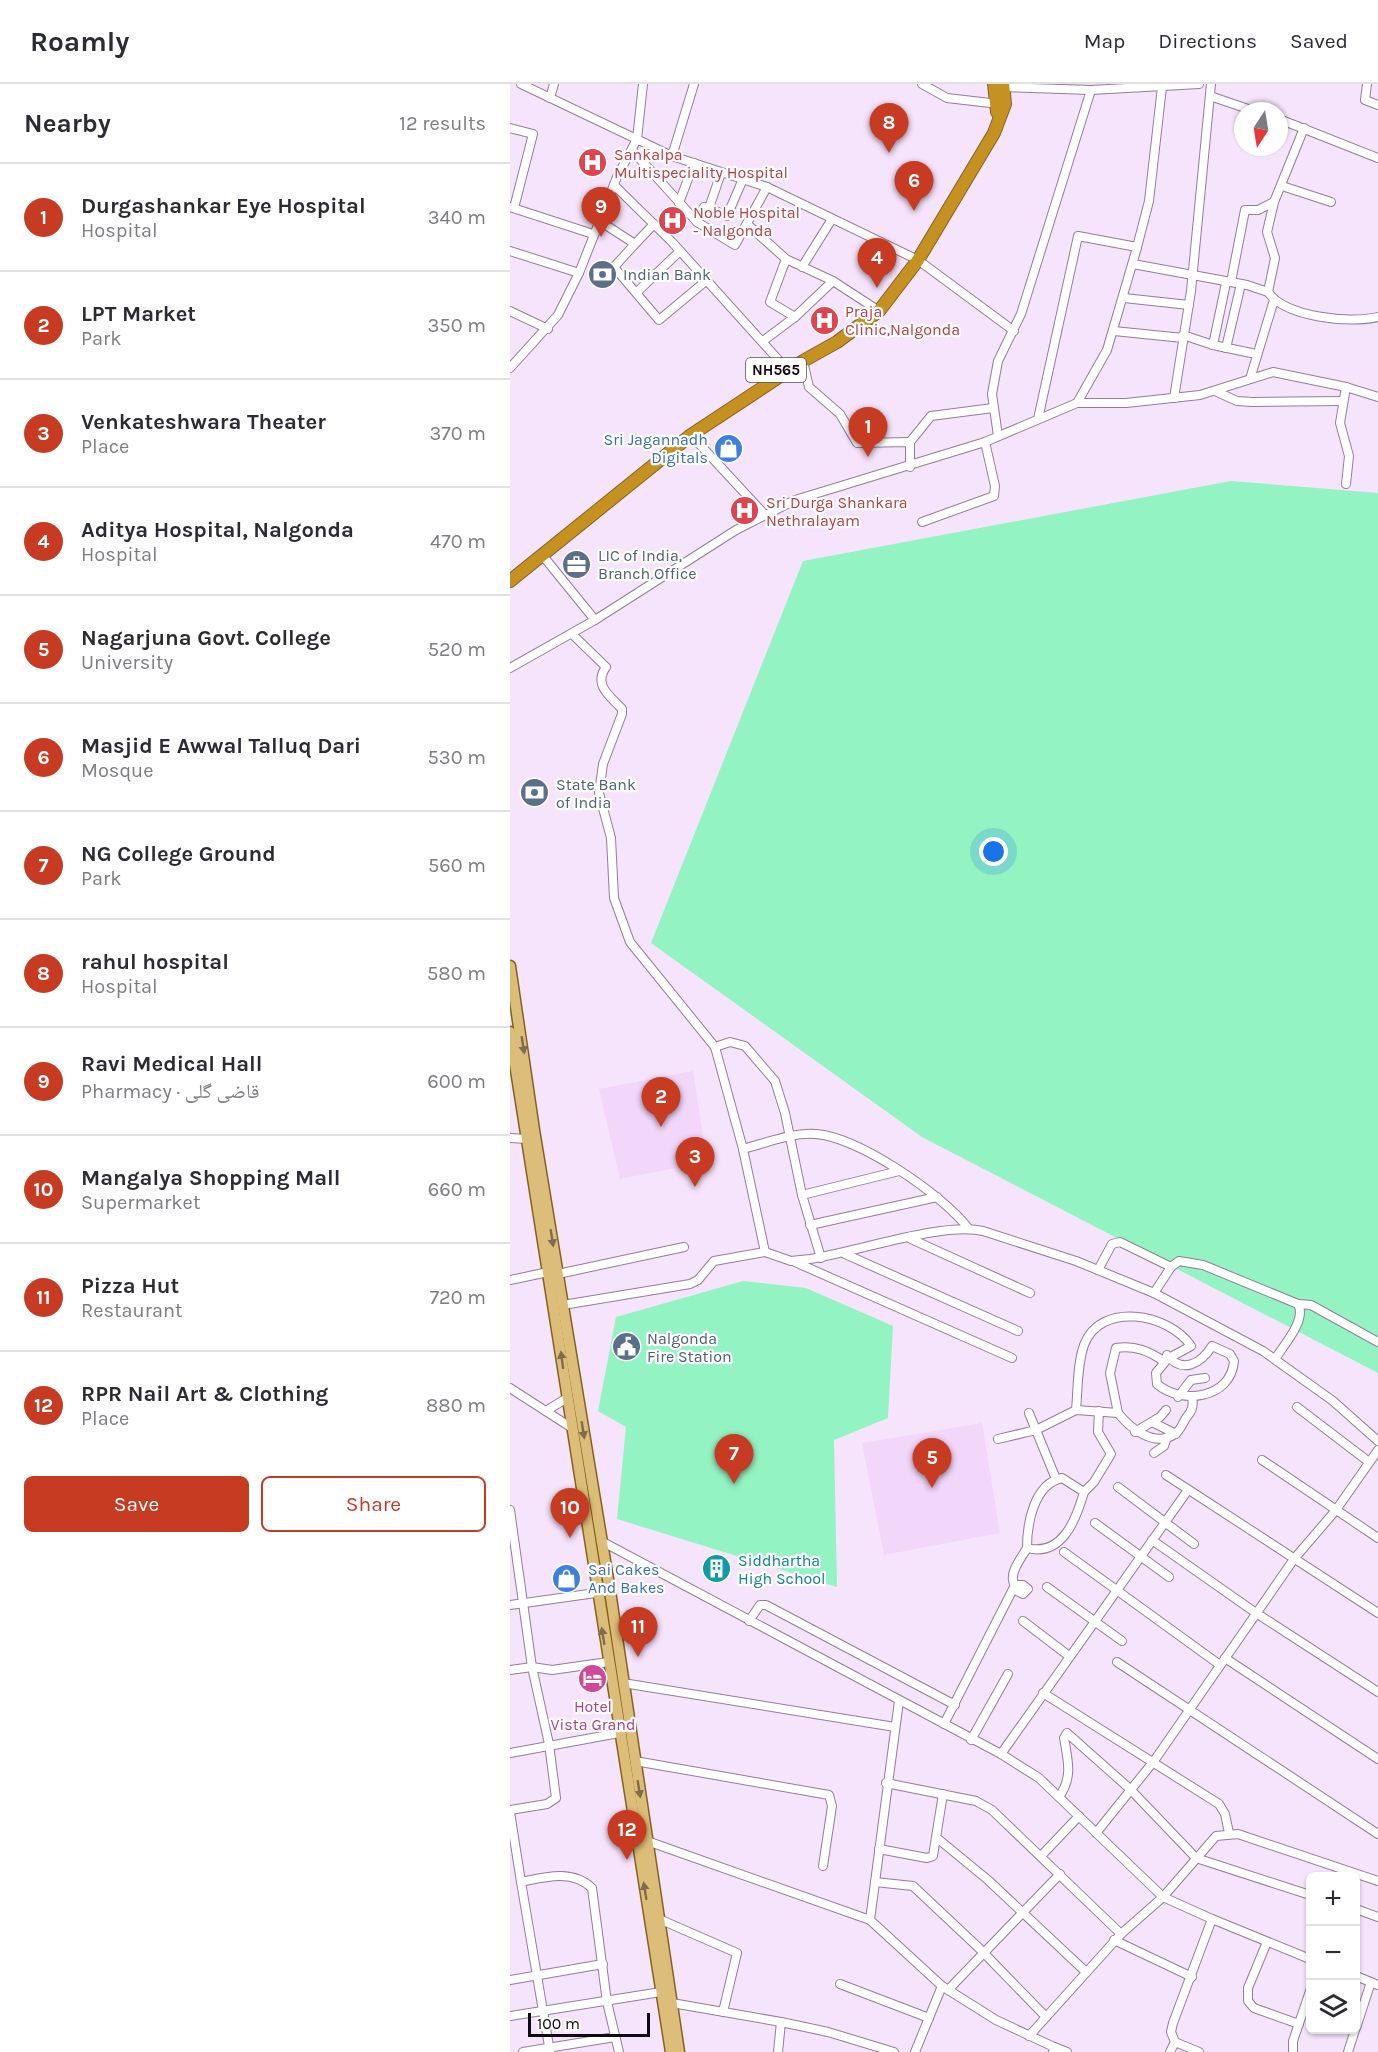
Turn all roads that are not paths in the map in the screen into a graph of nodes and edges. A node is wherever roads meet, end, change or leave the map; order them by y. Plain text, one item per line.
1 (521, 84) edge
2 (554, 84) edge
3 (643, 84) edge
4 (694, 84) edge
5 (922, 84) edge
6 (1199, 84) edge
7 (1211, 84) edge
8 (1367, 84) edge
9 (1134, 86) edge
10 (1162, 87) junction
11 (1091, 90) junction
12 (1002, 92) edge
13 (1210, 96) junction
14 (550, 98) junction
15 (1234, 104) edge
16 (1378, 105) edge
17 (1288, 122) edge
18 (510, 128) edge
19 (1304, 128) junction
20 (637, 139) junction
21 (632, 150) junction
22 (672, 156) junction
23 (1378, 158) edge
24 (694, 163) junction
25 (721, 172) junction
26 (743, 179) junction
27 (614, 185) junction
28 (1281, 186) junction
29 (766, 187) junction
30 (1274, 202) junction
31 (1331, 202) dead end
32 (679, 204) junction
33 (512, 208) edge
34 (709, 208) junction
35 (832, 219) junction
36 (598, 220) junction
37 (697, 222) junction
38 (654, 224) junction
39 (747, 224) junction
40 (593, 234) junction
41 (634, 244) junction
42 (1137, 247) junction
43 (510, 251) edge
44 (680, 251) junction
45 (915, 258) junction
46 (786, 259) junction
47 (1133, 264) junction
48 (802, 267) junction
49 (579, 273) junction
50 (1193, 274) junction
51 (706, 280) junction
52 (833, 281) junction
53 (1228, 283) junction
54 (1241, 284) junction
55 (637, 292) junction
56 (1268, 292) junction
57 (1124, 298) junction
58 (1274, 300) junction
59 (1188, 305) junction
60 (873, 307) junction
61 (510, 311) edge
62 (795, 317) junction
63 (1378, 317) edge
64 (548, 329) junction
65 (1014, 331) junction
66 (1114, 331) junction
67 (1183, 337) junction
68 (763, 341) junction
69 (1213, 345) junction
70 (1226, 348) junction
71 (1256, 354) junction
72 (803, 361) junction
73 (783, 365) junction
74 (510, 368) edge
75 (1250, 380) junction
76 (1346, 387) junction
77 (1215, 391) junction
78 (1378, 397) edge
79 (1174, 398) junction
80 (1342, 401) junction
81 (1077, 403) junction
82 (993, 408) junction
83 (1038, 419) junction
84 (691, 435) junction
85 (998, 436) junction
86 (910, 442) junction
87 (985, 442) junction
88 (910, 467) junction
89 (1346, 484) dead end
90 (765, 515) junction
91 (922, 522) dead end
92 (543, 556) junction
93 (510, 572) edge
94 (510, 581) edge
95 (596, 620) junction
96 (572, 634) junction
97 (510, 668) edge
98 (510, 966) edge
99 (510, 1032) edge
100 (715, 1047) junction
101 (512, 1061) edge
102 (789, 1137) junction
103 (510, 1138) edge
104 (527, 1139) junction
105 (743, 1149) junction
106 (898, 1172) junction
107 (802, 1195) junction
108 (937, 1197) junction
109 (810, 1225) junction
110 (968, 1228) junction
111 (910, 1238) junction
112 (684, 1247) dead end
113 (765, 1252) junction
114 (845, 1253) junction
115 (820, 1258) junction
116 (792, 1261) junction
117 (1171, 1267) junction
118 (1098, 1270) junction
119 (553, 1273) junction
120 (510, 1280) edge
121 (1030, 1293) dead end
122 (1155, 1293) junction
123 (1298, 1304) junction
124 (563, 1305) junction
125 (1018, 1331) dead end
126 (1378, 1342) edge
127 (1210, 1350) junction
128 (1217, 1356) dead end
129 (1012, 1358) dead end
130 (1275, 1359) junction
131 (1169, 1362) junction
132 (1205, 1378) dead end
133 (510, 1388) edge
134 (1178, 1397) junction
135 (1192, 1397) junction
136 (567, 1398) junction
137 (1297, 1407) dead end
138 (1076, 1410) junction
139 (1166, 1410) dead end
140 (546, 1411) junction
141 (1099, 1411) junction
142 (1029, 1413) dead end
143 (1118, 1413) junction
144 (1152, 1422) junction
145 (572, 1428) junction
146 (1036, 1430) junction
147 (1135, 1432) junction
148 (1172, 1435) junction
149 (998, 1439) dead end
150 (1378, 1441) edge
151 (1378, 1450) edge
152 (1154, 1453) dead end
153 (1262, 1460) dead end
154 (1369, 1462) junction
155 (1166, 1475) dead end
156 (1056, 1479) junction
157 (1118, 1487) dead end
158 (1188, 1490) junction
159 (1084, 1492) junction
160 (510, 1510) edge
161 (1336, 1510) junction
162 (1166, 1521) junction
163 (1095, 1523) dead end
164 (1378, 1538) edge
165 (1152, 1540) junction
166 (601, 1541) junction
167 (1194, 1544) dead end
168 (1027, 1548) junction
169 (1064, 1552) dead end
170 (1141, 1555) junction
171 (1294, 1559) junction
172 (1169, 1577) dead end
173 (1047, 1587) dead end
174 (1116, 1590) junction
175 (610, 1591) junction
176 (597, 1593) junction
177 (523, 1603) junction
178 (510, 1605) edge
179 (1256, 1613) junction
180 (1378, 1614) edge
181 (749, 1620) junction
182 (1023, 1621) dead end
183 (1094, 1622) junction
184 (1122, 1641) dead end
185 (1070, 1656) junction
186 (1222, 1661) junction
187 (608, 1662) junction
188 (1117, 1662) dead end
189 (532, 1667) junction
190 (510, 1670) edge
191 (1008, 1674) dead end
192 (623, 1683) junction
193 (1378, 1692) edge
194 (1043, 1693) junction
195 (899, 1701) junction
196 (955, 1705) junction
197 (1189, 1712) junction
198 (944, 1724) junction
199 (895, 1727) junction
200 (619, 1733) junction
201 (971, 1740) junction
202 (549, 1744) junction
203 (510, 1752) edge
204 (1001, 1754) junction
205 (1378, 1759) edge
206 (635, 1761) junction
207 (1154, 1761) junction
208 (886, 1783) junction
209 (1130, 1789) junction
210 (943, 1794) junction
211 (1059, 1797) junction
212 (510, 1811) edge
213 (1079, 1816) junction
214 (1096, 1833) junction
215 (1229, 1833) junction
216 (1378, 1834) edge
217 (937, 1838) junction
218 (647, 1841) junction
219 (879, 1849) junction
220 (513, 1854) edge
221 (1041, 1856) junction
222 (1196, 1858) junction
223 (823, 1866) dead end
224 (1060, 1874) junction
225 (1378, 1881) edge
226 (521, 1882) junction
227 (875, 1882) junction
228 (1306, 1893) edge
229 (1164, 1896) junction
230 (1360, 1911) edge
231 (1022, 1913) junction
232 (1378, 1917) edge
233 (659, 1919) junction
234 (870, 1920) junction
235 (1212, 1920) junction
236 (1117, 1937) junction
237 (1267, 1942) junction
238 (984, 1953) junction
239 (1306, 1957) edge
240 (603, 1964) junction
241 (1086, 1972) junction
242 (538, 1974) junction
243 (1192, 1977) junction
244 (1360, 1978) edge
245 (510, 1980) edge
246 (840, 1984) dead end
247 (1374, 1984) edge
248 (945, 1988) junction
249 (661, 1992) junction
250 (607, 2002) junction
251 (672, 2004) junction
252 (1306, 2005) edge
253 (544, 2010) junction
254 (723, 2012) junction
255 (510, 2016) edge
256 (1046, 2017) junction
257 (1360, 2017) edge
258 (929, 2018) junction
259 (781, 2022) junction
260 (1299, 2024) junction
261 (1353, 2034) edge
262 (1029, 2036) junction
263 (615, 2037) junction
264 (1175, 2042) junction
265 (550, 2050) edge
266 (1054, 2050) edge
267 (523, 2052) edge
268 (619, 2052) edge
269 (671, 2052) edge
270 (680, 2052) edge
271 (778, 2052) edge
272 (894, 2052) edge
273 (915, 2052) edge
274 (1066, 2052) edge
275 (1170, 2052) edge
276 (1199, 2052) edge
277 (1293, 2052) edge
278 (1348, 2052) edge

1 - 14 street
2 - 14 street
3 - 20 street
4 - 22 street
5 - 12 street
6 - 10 street
7 - 13 street
8 - 16 street
9 - 10 street
9 - 11 street
10 - 42 street
11 - 12 street
11 - 65 street
12 - 45 highway, NH565
13 - 15 street
13 - 50 street
14 - 20 street
17 - 19 street
18 - 33 street
19 - 23 street
19 - 28 street
20 - 21 street
20 - 22 street
21 - 27 street
21 - 32 street
22 - 24 street
24 - 25 street
24 - 32 street
25 - 26 street
25 - 34 street
26 - 29 street
26 - 34 street
27 - 36 street
27 - 38 street
28 - 30 street
28 - 31 street
29 - 35 street
29 - 39 street
30 - 53 street
30 - 56 street
32 - 37 street
33 - 40 street
34 - 37 street
35 - 45 street
35 - 48 street
36 - 40 street
36 - 41 street
37 - 39 street
38 - 41 street
38 - 44 street
39 - 46 street
40 - 49 street
41 - 55 street
42 - 47 street
42 - 83 street
43 - 49 street
44 - 51 street
44 - 55 street
45 - 60 highway, NH565
45 - 65 street
45 - 72 highway, NH565
46 - 48 street
46 - 62 street
47 - 50 street
47 - 57 street
48 - 52 street
49 - 64 street
50 - 53 street
50 - 59 street
51 - 55 street
51 - 68 street
52 - 60 street
52 - 62 street
53 - 54 street
53 - 69 street
54 - 56 street
54 - 70 street
56 - 58 street
57 - 59 street
57 - 66 street
58 - 63 street
58 - 71 street
59 - 67 street
60 - 73 highway, NH565
61 - 64 street
62 - 68 street
64 - 74 street
65 - 82 street
66 - 67 street
66 - 81 street
67 - 69 street
67 - 79 street
68 - 73 street
69 - 70 street
70 - 71 street
71 - 75 street
72 - 84 highway, NH565
72 - 86 street
73 - 93 highway, NH565
75 - 76 street
75 - 77 street
76 - 78 street
76 - 80 street
77 - 79 street
77 - 80 street
79 - 81 street
80 - 89 street
81 - 83 street
82 - 85 street
82 - 86 street
83 - 85 street
84 - 90 street
84 - 92 highway, NH565
85 - 87 street
86 - 88 street
87 - 88 street
87 - 91 street
88 - 90 street
90 - 95 street
92 - 94 highway, NH565
92 - 95 street
95 - 96 street
96 - 97 street
96 - 100 street
98 -> 119 main road
99 - 101 main road
100 - 102 street
100 - 105 street
101 - 104 main road
102 - 105 street
102 - 106 street
102 - 107 street
103 - 104 street
104 - 119 main road
105 - 113 street
106 - 107 street
106 - 108 street
107 - 109 street
108 - 109 street
108 - 110 street
109 - 115 street
110 - 111 street
110 - 118 street
111 - 114 street
111 - 121 street
112 - 119 street
113 - 116 street
113 - 124 street
114 - 115 street
114 - 125 street
115 - 116 street
116 - 129 street
117 - 118 street
117 - 122 street
117 - 123 street
118 - 122 street
119 - 120 street
119 - 124 main road
136 -> 119 main road
122 - 130 street
123 - 126 street
123 - 130 street
124 -> 166 main road
127 - 128 street
127 - 131 street
127 - 135 street
130 - 150 street
131 - 134 street
131 - 138 street
131 - 143 street
132 - 134 street
133 - 140 street
134 - 135 street
135 - 148 street
136 - 140 street
136 - 145 main road
137 - 154 street
138 - 141 street
138 - 146 street
139 - 144 street
140 - 145 street
141 - 143 street
141 - 159 street
142 - 146 street
143 - 147 street
144 - 147 street
144 - 148 street
145 - 176 main road
146 - 149 street
146 - 156 street
147 - 148 street
148 - 152 street
151 - 154 street
153 - 161 street
154 - 161 street
155 - 158 street
156 - 159 street
156 - 168 street
157 - 162 street
158 - 162 street
158 - 171 street
159 - 168 street
160 - 177 street
161 - 164 street
161 - 171 street
162 - 165 street
162 - 167 street
163 - 170 street
165 - 170 street
165 - 179 street
166 - 175 main road
166 - 181 street
168 - 196 street
169 - 174 street
170 - 172 street
170 - 174 street
171 - 179 street
171 - 180 street
173 - 183 street
174 - 183 street
174 - 186 street
175 - 176 street
175 - 192 main road
176 - 177 street
187 -> 176 main road
177 - 178 street
177 - 189 street
179 - 186 street
179 - 193 street
181 - 195 street
181 - 196 street
182 - 185 street
183 - 184 street
183 - 185 street
185 - 194 street
186 - 197 street
186 - 205 street
187 - 189 street
187 - 200 main road
188 - 197 street
189 - 190 street
189 - 202 street
191 - 201 street
192 - 199 street
192 - 206 main road
194 - 204 street
194 - 207 street
195 - 198 street
195 - 199 street
196 - 198 street
197 - 207 street
197 - 216 street
198 - 201 street
199 - 208 street
200 - 202 street
249 -> 200 main road
201 - 204 street
202 - 203 street
202 - 212 street
204 - 211 street
206 -> 218 main road
206 - 223 street
207 - 209 street
207 - 215 street
208 - 210 street
208 - 219 street
209 - 211 street
209 - 214 street
209 - 222 street
210 - 217 street
210 - 221 street
211 - 213 street
212 - 220 street
213 - 214 street
213 - 221 street
214 - 229 street
215 - 222 street
215 - 225 street
217 - 219 street
217 - 231 street
218 - 233 main road
218 - 234 street
219 - 227 street
220 - 226 street
221 - 224 street
222 - 228 street
222 - 229 street
224 - 231 street
224 - 236 street
226 - 240 street
226 - 242 street
227 - 234 street
227 - 238 street
229 - 235 street
229 - 236 street
230 - 232 street
231 - 238 street
231 - 241 street
233 - 251 main road
233 - 254 street
234 - 248 street
235 - 237 street
235 - 243 street
236 - 241 street
236 - 243 street
237 - 239 street
237 - 260 street
238 - 248 street
238 - 256 street
240 - 242 street
240 - 250 street
241 - 256 street
242 - 245 street
242 - 253 street
243 - 264 street
244 - 247 street
246 - 258 street
247 - 257 street
248 - 258 street
248 - 262 street
249 - 250 street
249 - 269 main road
250 - 253 street
250 - 263 street
251 - 254 street
251 - 270 main road
252 - 260 street
253 - 255 street
253 - 265 street
254 - 259 street
256 - 262 street
258 - 273 street
259 - 271 street
259 - 272 street
260 - 277 street
261 - 278 street
262 - 266 street
263 - 265 street
263 - 268 street
264 - 275 street
264 - 276 street
265 - 267 street
266 - 274 street

